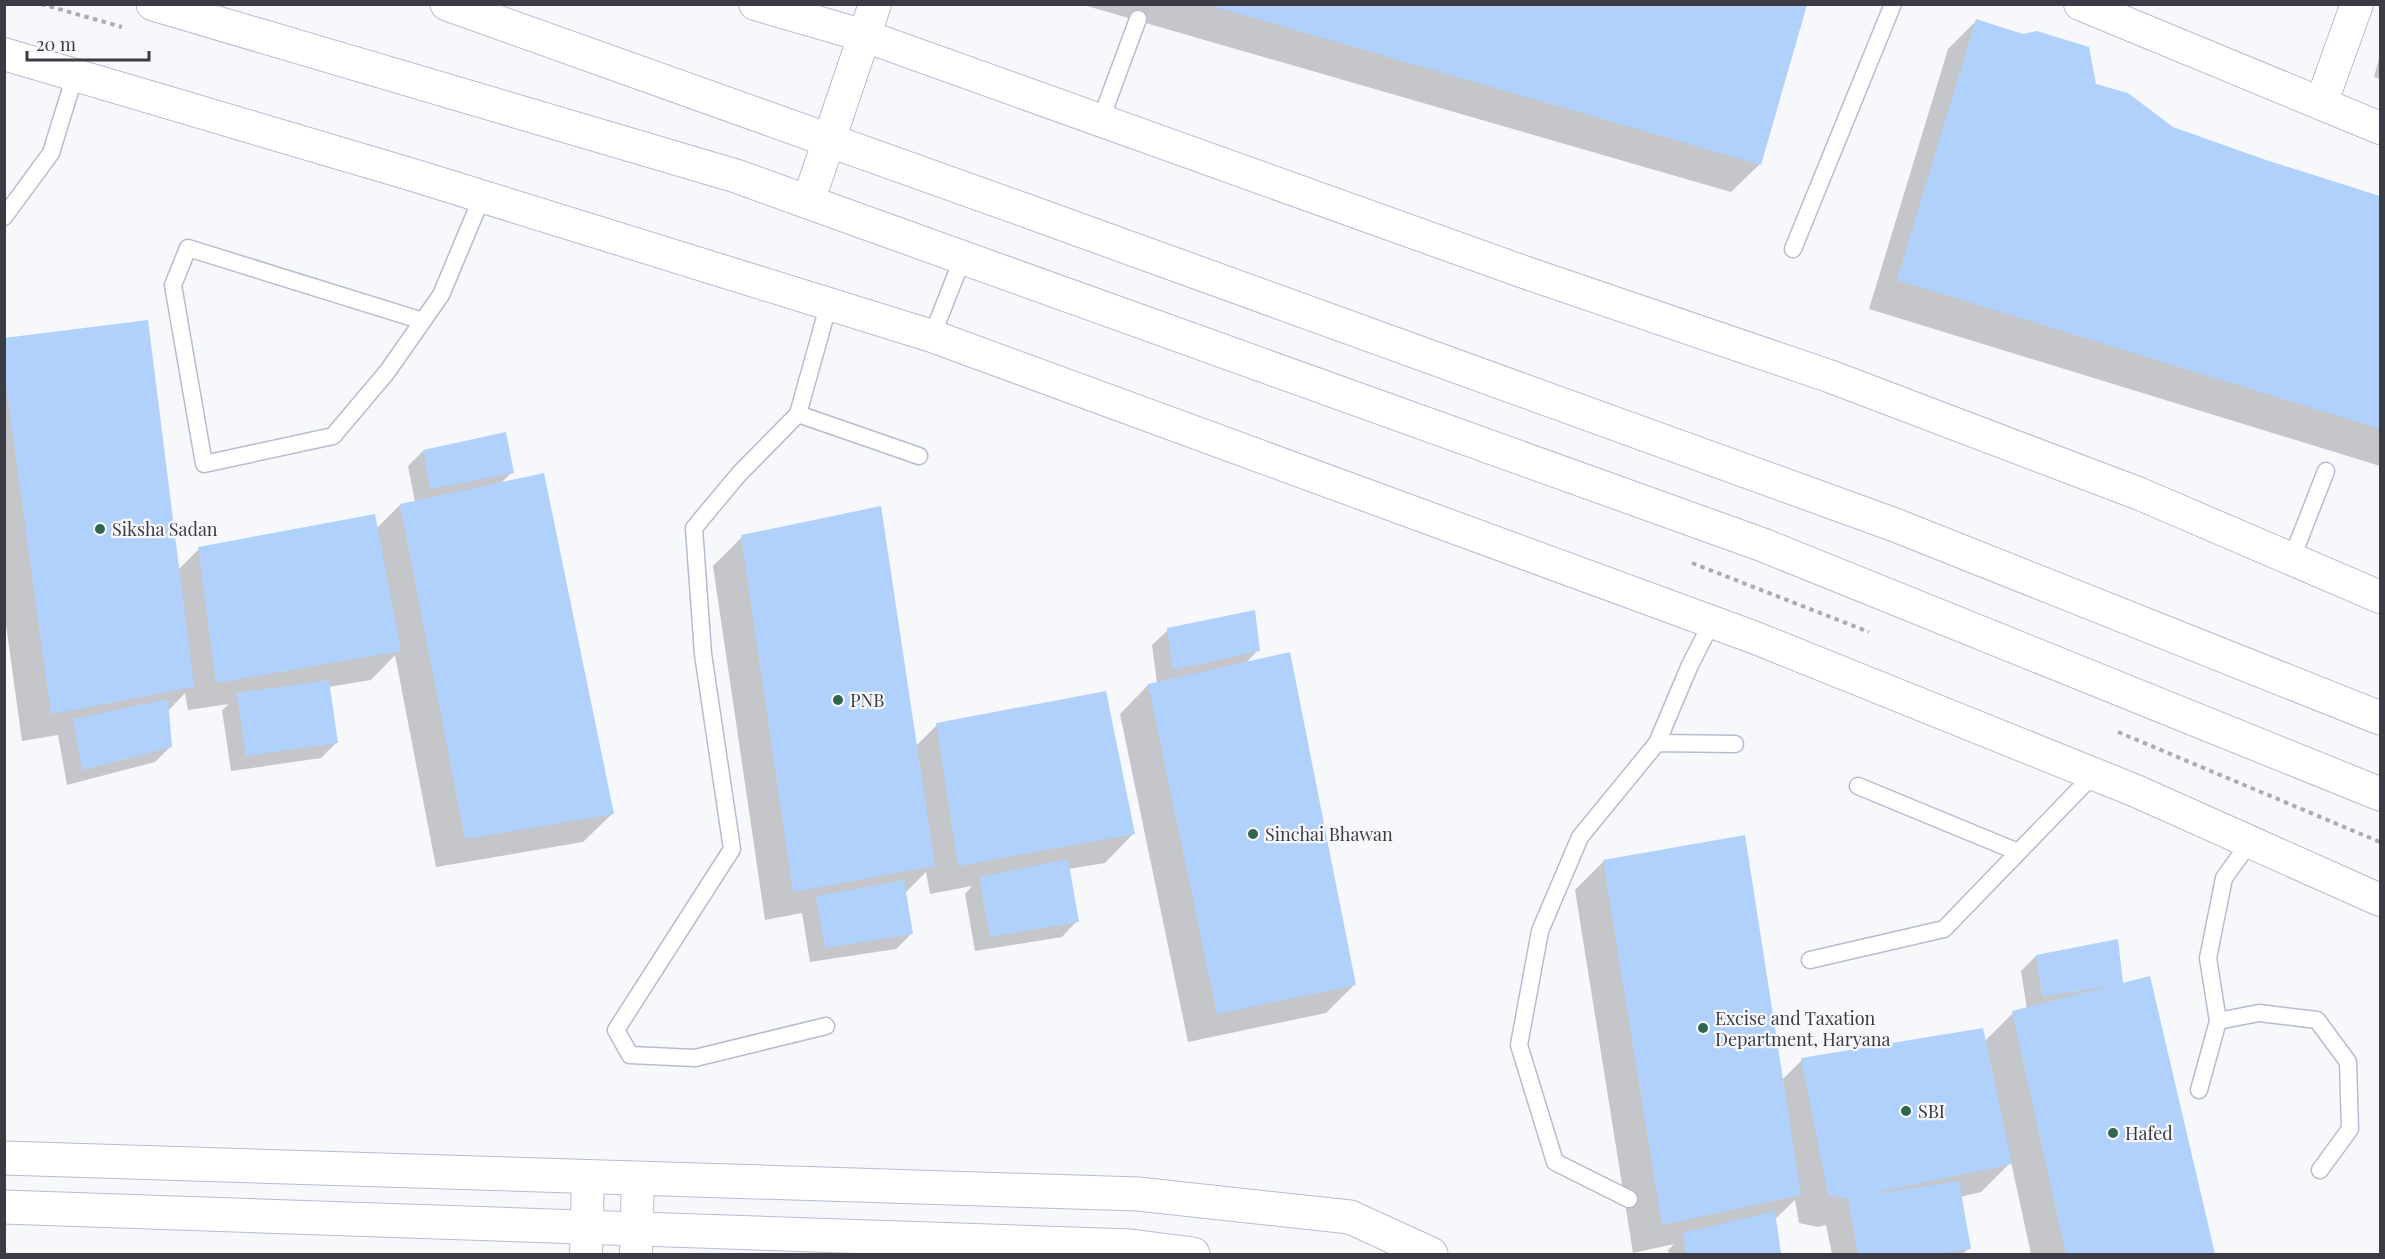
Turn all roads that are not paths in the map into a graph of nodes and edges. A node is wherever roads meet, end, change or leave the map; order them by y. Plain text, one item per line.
1 (153, 4) edge
2 (447, 4) edge
3 (755, 4) edge
4 (876, 4) edge
5 (1893, 4) edge
6 (2357, 4) edge
7 (2082, 5) edge
8 (1138, 19) dead end
9 (865, 36) junction
10 (4, 54) edge
11 (75, 75) junction
12 (2321, 104) junction
13 (1101, 119) junction
14 (2380, 128) edge
15 (829, 140) junction
16 (482, 197) junction
17 (808, 202) junction
18 (4, 217) edge
19 (1793, 249) dead end
20 (963, 258) junction
21 (829, 303) junction
22 (423, 321) junction
23 (932, 336) junction
24 (798, 414) junction
25 (919, 456) dead end
26 (2326, 471) dead end
27 (2292, 558) junction
28 (2380, 597) edge
29 (1712, 622) junction
30 (2380, 718) edge
31 (1658, 743) junction
32 (1734, 744) dead end
33 (2094, 774) junction
34 (1858, 786) dead end
35 (2380, 794) edge
36 (2250, 842) junction
37 (2018, 852) junction
38 (2380, 900) edge
39 (1810, 960) dead end
40 (2218, 1021) junction
41 (826, 1026) dead end
42 (2199, 1090) dead end
43 (4, 1158) edge
44 (2320, 1170) dead end
45 (588, 1176) junction
46 (638, 1178) junction
47 (1629, 1199) dead end
48 (4, 1207) edge
49 (586, 1241) edge
50 (637, 1241) edge
51 (1193, 1254) edge
52 (1431, 1254) edge

1 - 17 street
2 - 15 street
3 - 9 street
4 - 9 street
5 - 19 lane
6 - 12 street
7 - 12 street
8 - 13 lane
9 - 13 street
9 - 15 street
10 - 11 street
11 - 16 street
11 - 18 lane
12 - 14 street
13 - 27 street
15 - 17 street
15 - 30 street
16 - 21 street
16 - 22 lane
17 - 20 street
20 - 23 lane
20 - 35 street
21 - 23 street
21 - 24 lane
22 - 22 lane
23 - 29 street
24 - 25 lane
24 - 41 lane
26 - 27 lane
27 - 28 street
29 - 31 lane
29 - 33 street
31 - 32 lane
31 - 47 lane
33 - 36 street
33 - 37 lane
34 - 37 lane
36 - 38 street
36 - 40 lane
37 - 39 lane
40 - 42 lane
40 - 44 lane
43 - 45 street
45 - 46 street
45 - 49 street
46 - 50 street
46 - 52 street
48 - 49 street
49 - 50 street
50 - 51 street

